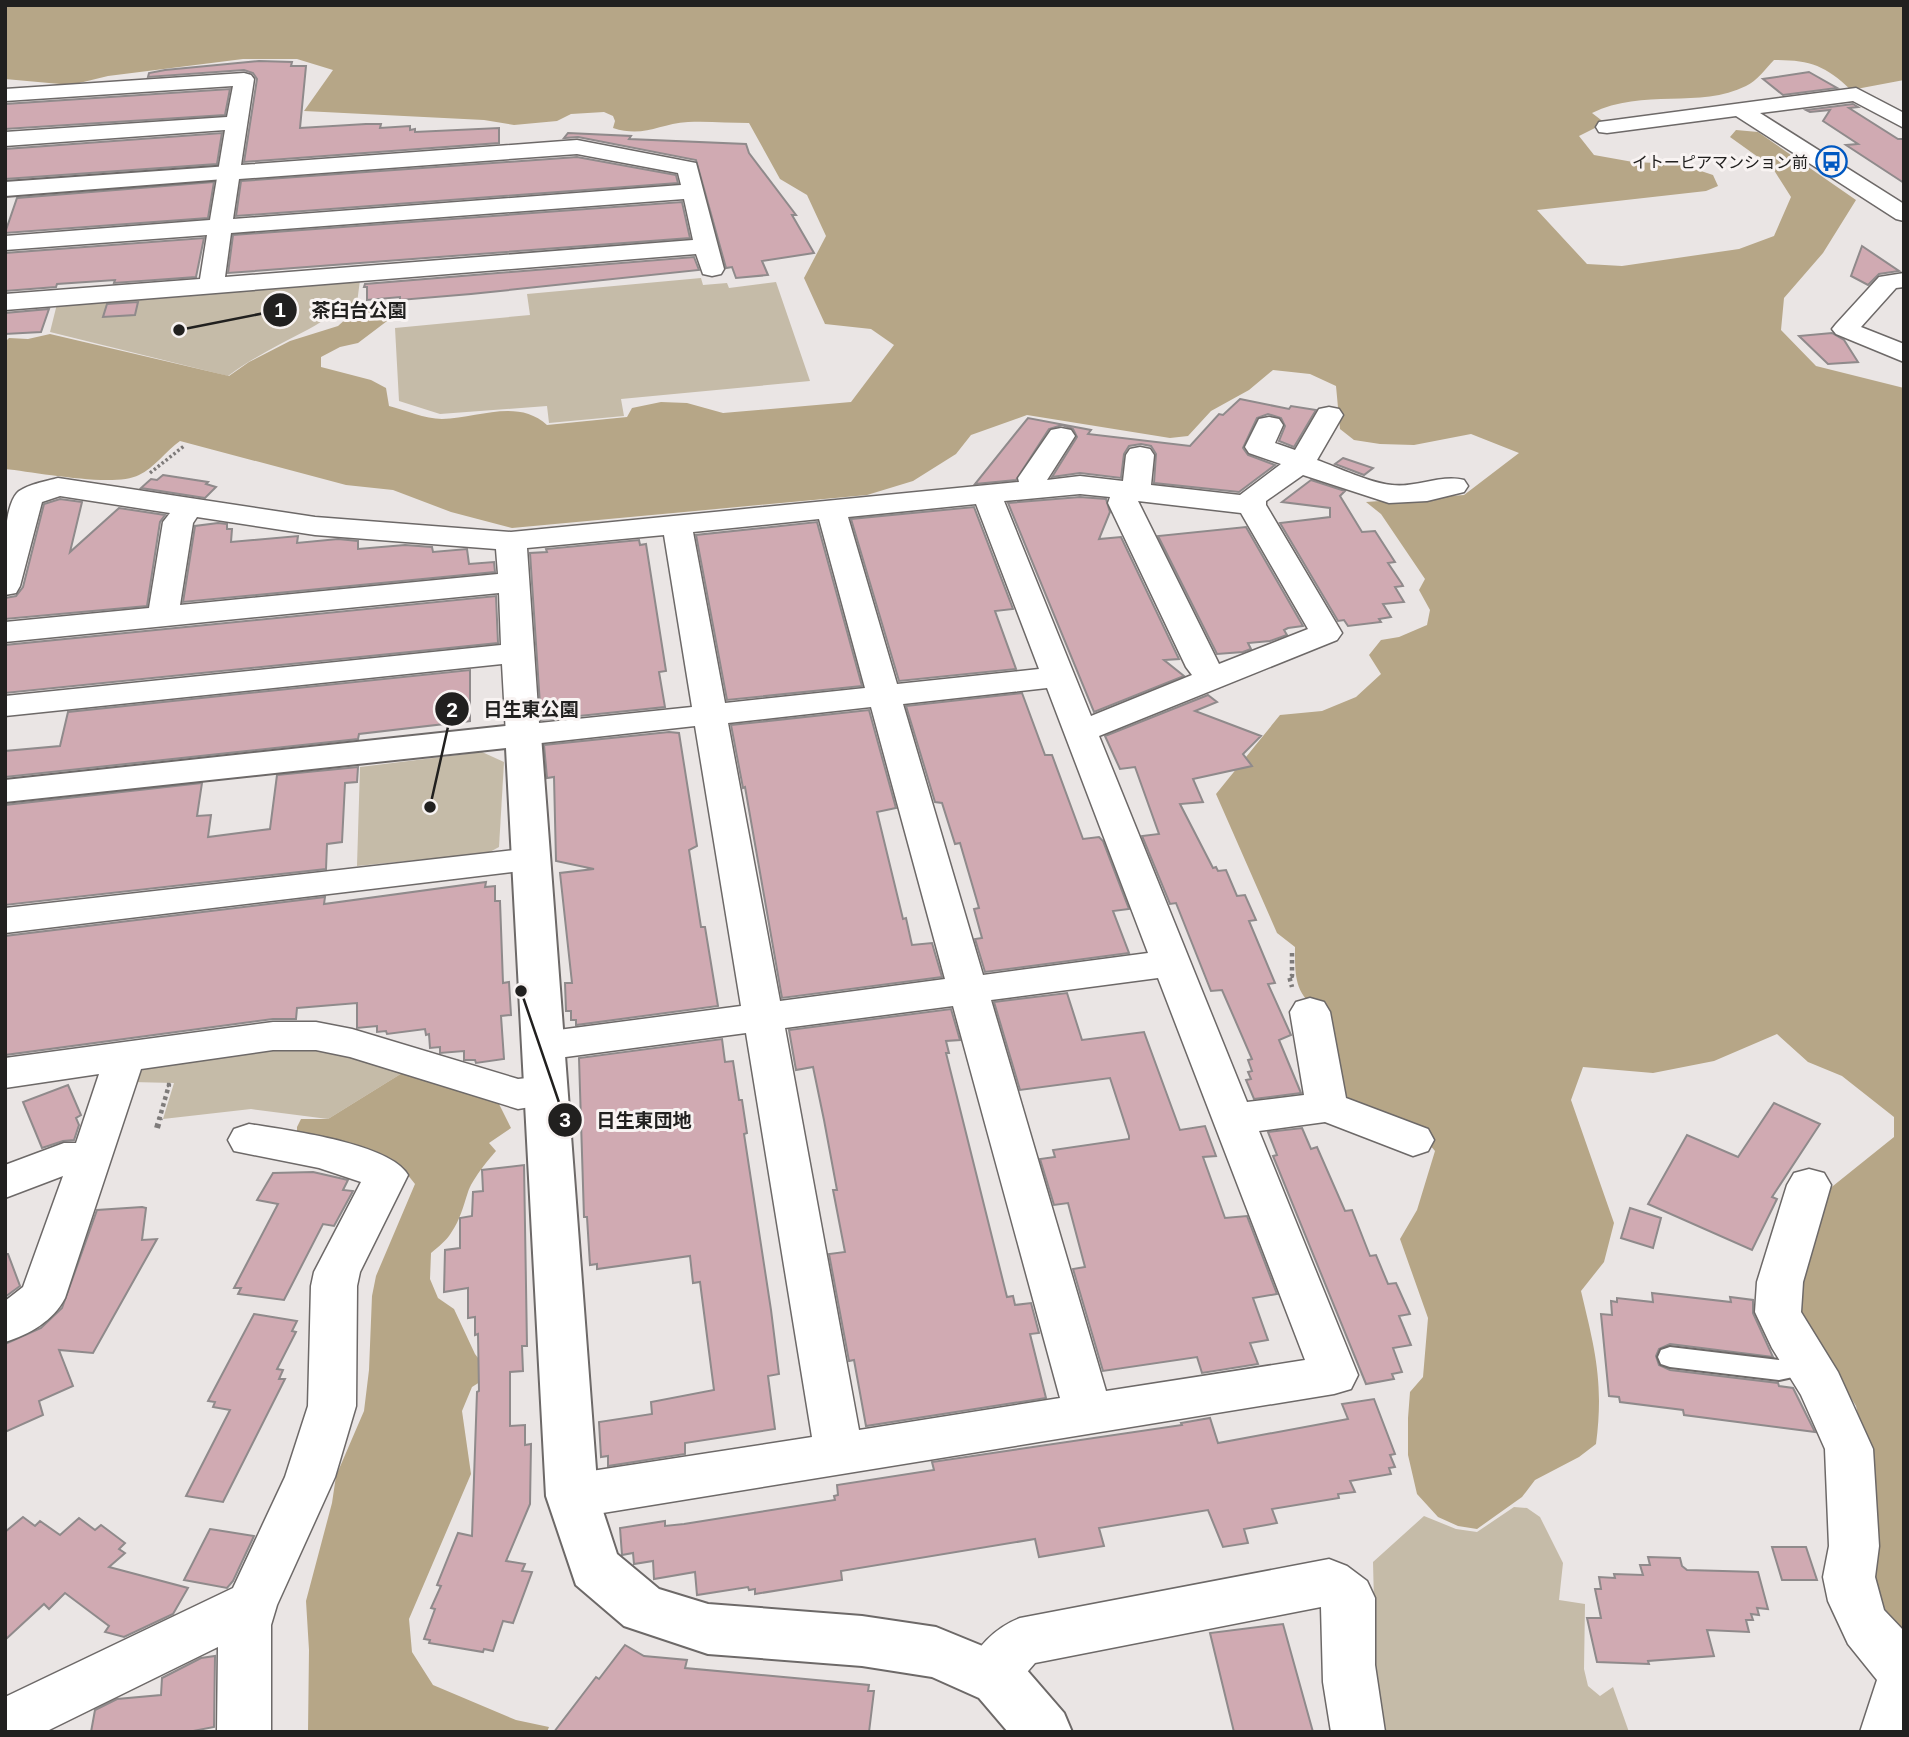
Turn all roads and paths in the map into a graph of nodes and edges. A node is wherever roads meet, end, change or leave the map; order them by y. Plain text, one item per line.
1 (5, 95) edge
2 (1739, 109) junction
3 (1904, 122) edge
4 (237, 123) junction
5 (1607, 127) dead end
6 (5, 139) edge
7 (373, 139) dead end
8 (371, 162) junction
9 (229, 173) junction
10 (5, 189) edge
11 (694, 191) junction
12 (1904, 214) edge
13 (219, 227) junction
14 (5, 243) edge
15 (707, 246) junction
16 (713, 271) dead end
17 (1904, 280) edge
18 (211, 285) junction
19 (5, 302) edge
20 (1904, 354) edge
21 (1329, 415) dead end
22 (1060, 436) dead end
23 (1258, 443) dead end
24 (184, 446) dead end
25 (1140, 455) dead end
26 (1301, 463) junction
27 (157, 469) dead end
28 (1454, 486) dead end
29 (1037, 490) junction
30 (1131, 491) junction
31 (987, 495) junction
32 (1251, 505) junction
33 (190, 508) junction
34 (831, 509) junction
35 (677, 524) junction
36 (511, 541) junction
37 (513, 582) junction
38 (5, 586) edge
39 (163, 616) junction
40 (5, 632) edge
41 (517, 653) junction
42 (1058, 677) junction
43 (1215, 677) junction
44 (884, 696) junction
45 (5, 706) edge
46 (708, 716) junction
47 (1079, 729) junction
48 (523, 735) junction
49 (5, 791) edge
50 (532, 860) junction
51 (5, 921) edge
52 (1292, 953) dead end
53 (1173, 963) junction
54 (1289, 978) dead end
55 (968, 991) junction
56 (1310, 1012) dead end
57 (762, 1017) junction
58 (543, 1046) junction
59 (123, 1057) junction
60 (5, 1073) edge
61 (159, 1085) dead end
62 (546, 1091) junction
63 (1327, 1107) junction
64 (1234, 1119) junction
65 (156, 1128) dead end
66 (249, 1140) dead end
67 (1413, 1140) dead end
68 (92, 1159) junction
69 (5, 1182) edge
70 (1809, 1185) dead end
71 (5, 1324) edge
72 (1670, 1357) dead end
73 (1807, 1365) junction
74 (1089, 1415) junction
75 (839, 1455) junction
76 (572, 1496) junction
77 (251, 1605) junction
78 (991, 1674) junction
79 (1904, 1677) edge
80 (5, 1724) edge
81 (244, 1732) edge
82 (1044, 1732) edge
83 (1358, 1732) edge
84 (1886, 1732) edge

1 - 4 street
2 - 3 street
2 - 5 street
2 - 12 street
4 - 6 street
4 - 9 street
7 - 8 street
8 - 9 street
8 - 11 street
9 - 10 street
9 - 13 street
11 - 13 street
11 - 15 street
13 - 14 street
13 - 18 street
15 - 16 street
15 - 18 street
17 - 20 street
18 - 19 street
21 - 26 street
22 - 29 street
23 - 26 street
24 - 27 path
25 - 30 street
26 - 28 street
26 - 32 street
29 - 30 street
29 - 31 street
30 - 32 street
30 - 43 street
31 - 34 street
31 - 42 street
32 - 43 street
33 - 36 street
33 - 38 street
33 - 39 street
34 - 35 street
34 - 44 street
35 - 36 street
35 - 46 street
36 - 37 street
37 - 39 street
37 - 41 street
39 - 40 street
41 - 45 street
41 - 48 street
42 - 44 street
42 - 47 street
43 - 47 street
44 - 46 street
44 - 55 street
46 - 48 street
46 - 57 street
47 - 53 street
48 - 49 street
48 - 50 street
50 - 51 street
50 - 58 street
52 - 54 path
53 - 55 street
53 - 64 street
55 - 57 street
55 - 74 street
56 - 63 street
57 - 58 street
57 - 75 street
58 - 62 street
59 - 60 street
59 - 62 street
59 - 68 street
61 - 65 path
62 - 76 street
63 - 64 street
63 - 67 street
64 - 74 street
66 - 77 street
68 - 69 street
68 - 71 street
70 - 73 street
72 - 73 lane
73 - 79 street
74 - 75 street
75 - 76 street
76 - 78 street
77 - 80 street
77 - 81 street
78 - 82 street
78 - 83 street
79 - 84 street

